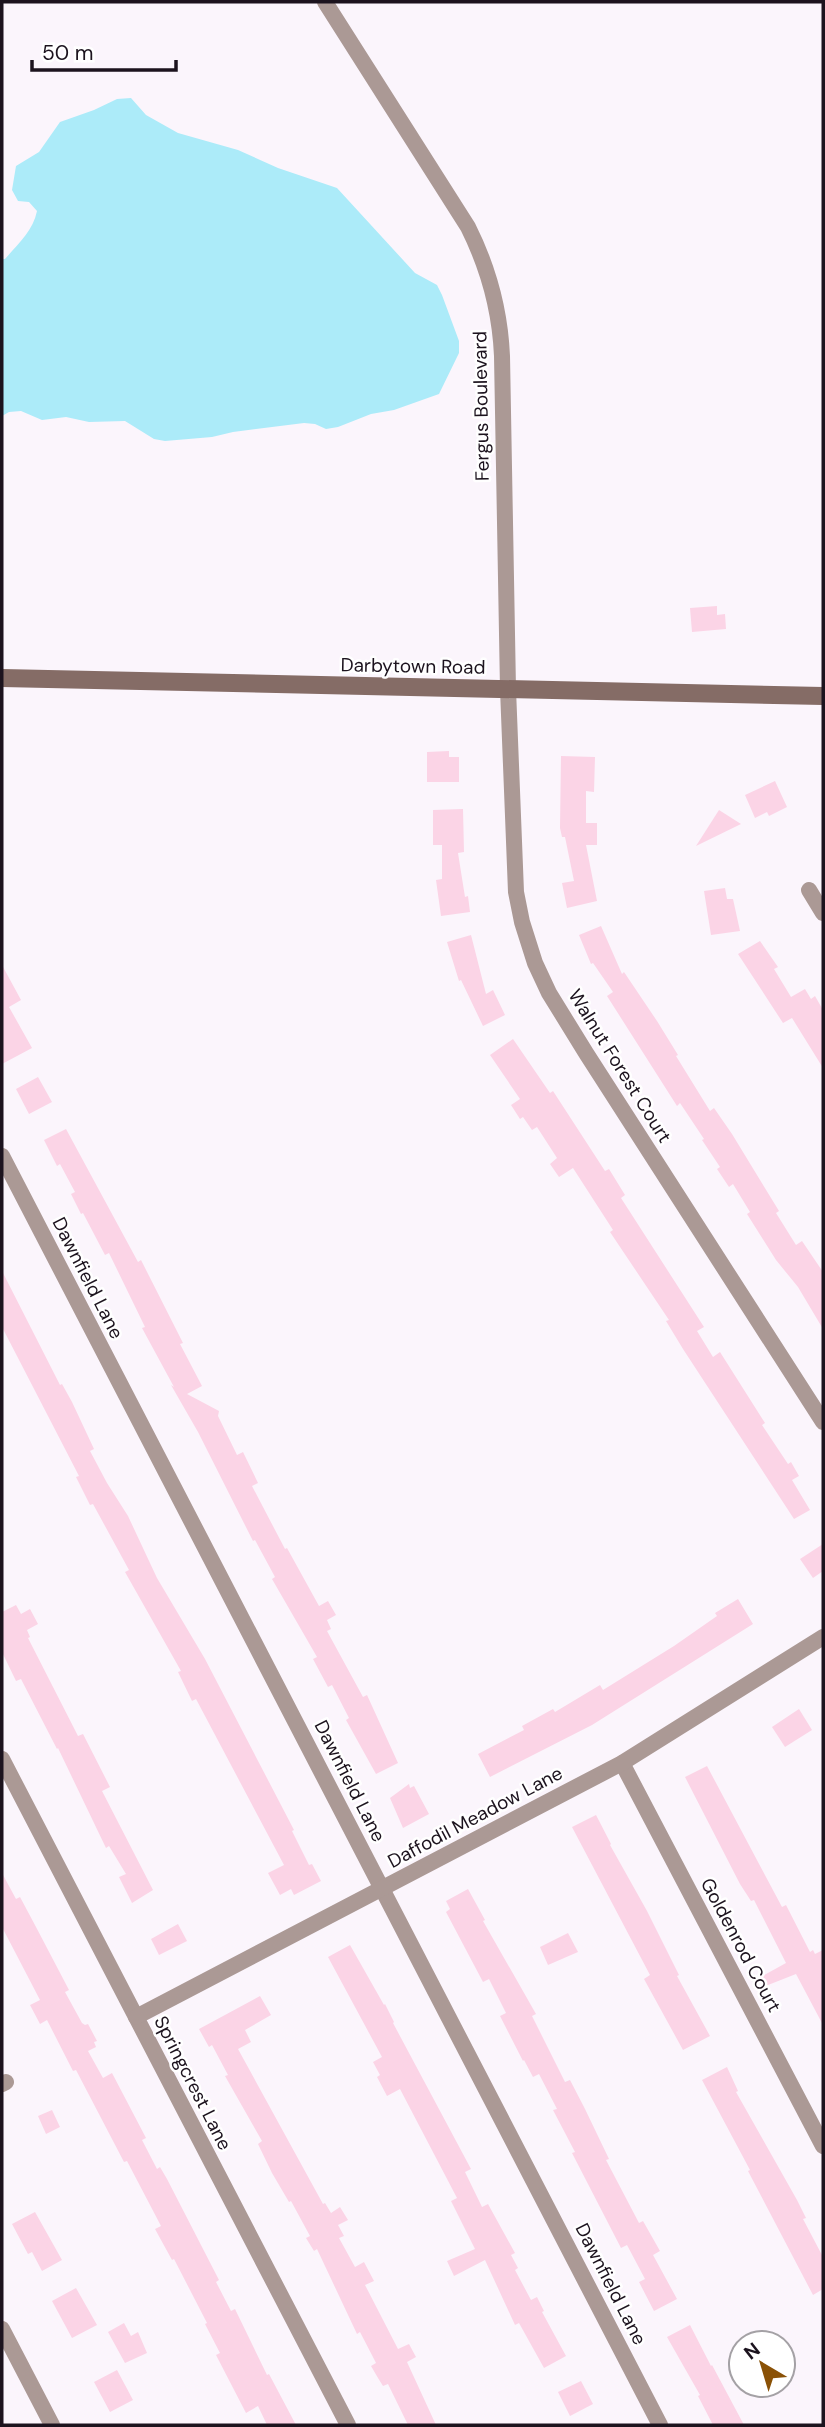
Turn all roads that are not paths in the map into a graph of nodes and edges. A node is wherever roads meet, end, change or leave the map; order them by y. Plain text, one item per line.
1 (325, 2) edge
2 (2, 678) edge
3 (508, 689) junction
4 (823, 696) edge
5 (809, 890) dead end
6 (823, 913) edge
7 (2, 1157) edge
8 (823, 1422) edge
9 (823, 1637) edge
10 (2, 1759) edge
11 (622, 1763) junction
12 (382, 1889) junction
13 (136, 2017) junction
14 (823, 2146) edge
15 (2, 2329) edge
16 (52, 2425) edge
17 (348, 2425) edge
18 (660, 2425) edge

1 - 3 street, Fergus Boulevard
2 - 3 main road, Darbytown Road
3 - 4 main road, Darbytown Road
3 - 8 street, Walnut Forest Court
5 - 6 street
7 - 12 street, Dawnfield Lane
9 - 11 street, Daffodil Meadow Lane
10 - 13 street, Springcrest Lane
11 - 12 street, Daffodil Meadow Lane
11 - 14 street, Goldenrod Court
12 - 13 street, Daffodil Meadow Lane
12 - 18 street, Dawnfield Lane
13 - 17 street, Springcrest Lane
15 - 16 street

